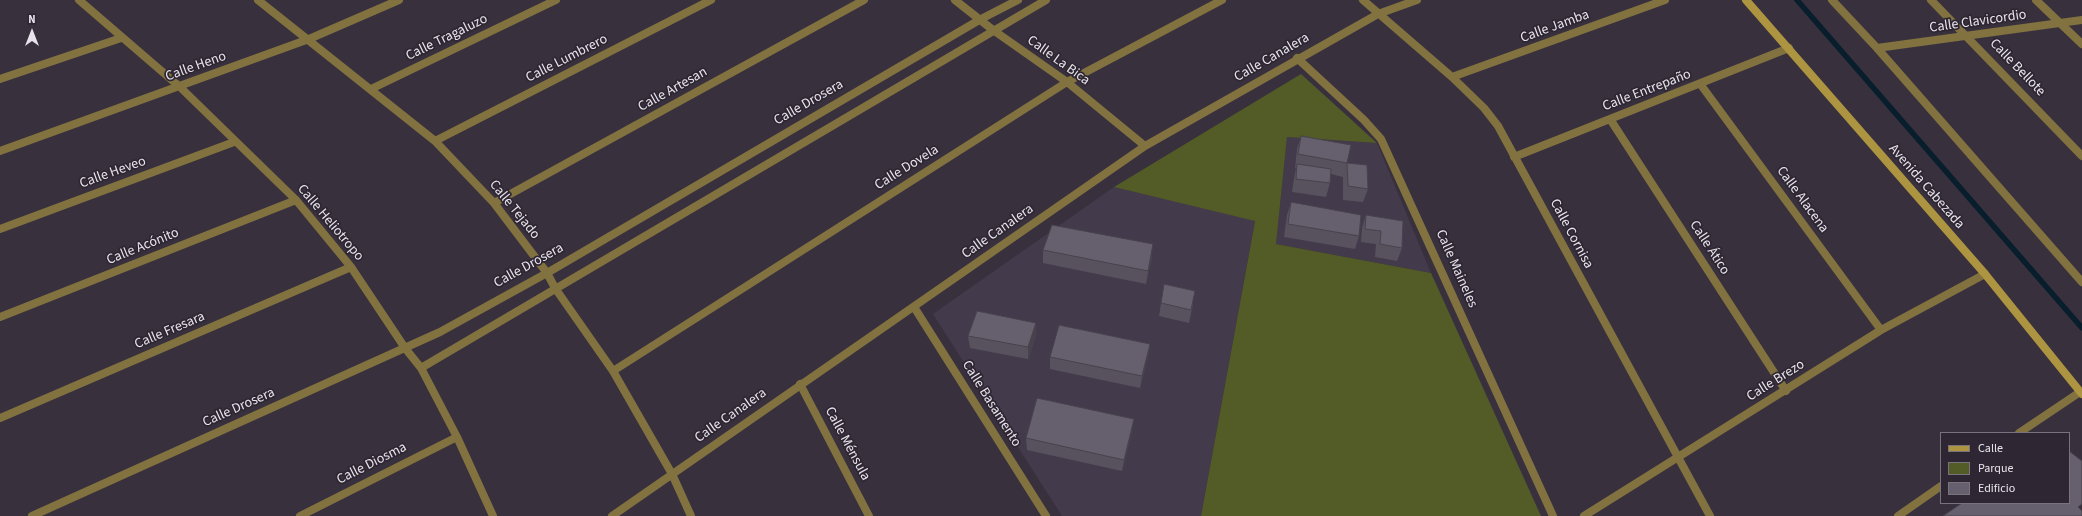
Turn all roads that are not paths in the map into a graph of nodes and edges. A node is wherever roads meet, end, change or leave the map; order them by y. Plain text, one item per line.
1 (79, 0) edge
2 (258, 0) edge
3 (399, 0) edge
4 (556, 0) edge
5 (711, 0) edge
6 (864, 0) edge
7 (955, 0) edge
8 (1018, 0) edge
9 (1046, 0) edge
10 (1222, 0) edge
11 (1363, 0) edge
12 (1417, 0) edge
13 (1665, 0) edge
14 (1746, 0) edge
15 (1832, 0) edge
16 (1932, 0) edge
17 (2036, 0) edge
18 (1378, 14) junction
19 (981, 19) junction
20 (2082, 20) edge
21 (2060, 23) junction
22 (993, 30) junction
23 (1967, 36) junction
24 (121, 38) junction
25 (309, 39) junction
26 (2082, 44) edge
27 (1789, 48) junction
28 (1877, 48) junction
29 (1298, 58) junction
30 (1452, 77) junction
31 (0, 79) edge
32 (1067, 82) junction
33 (1701, 85) junction
34 (180, 87) junction
35 (371, 89) junction
36 (1610, 119) junction
37 (435, 141) junction
38 (234, 142) junction
39 (1145, 146) junction
40 (0, 151) edge
41 (2082, 156) edge
42 (1514, 157) junction
43 (296, 200) junction
44 (494, 203) junction
45 (0, 229) edge
46 (351, 267) junction
47 (547, 273) junction
48 (1985, 274) junction
49 (2082, 282) edge
50 (555, 288) junction
51 (914, 307) junction
52 (0, 317) edge
53 (1881, 330) junction
54 (405, 348) junction
55 (421, 368) junction
56 (613, 371) junction
57 (800, 384) junction
58 (1786, 391) junction
59 (2081, 393) edge
60 (0, 418) edge
61 (2021, 432) edge
62 (457, 437) junction
63 (1677, 458) junction
64 (672, 474) junction
65 (1940, 487) edge
66 (32, 516) edge
67 (300, 516) edge
68 (493, 516) edge
69 (612, 516) edge
70 (691, 516) edge
71 (869, 516) edge
72 (1046, 516) edge
73 (1554, 516) edge
74 (1584, 516) edge
75 (1710, 516) edge
76 (1898, 516) edge

1 - 24 street, Calle Heliotropo
2 - 25 street, Calle Tejado
3 - 25 street, Calle Heno
4 - 35 street, Calle Tragaluzo
5 - 37 street, Calle Lumbrero
6 - 44 street, Calle Artesan
7 - 19 street, Calle La Bica
8 - 19 street, Calle Drosera
9 - 22 street
10 - 32 street, Calle Dovela
11 - 18 street, Calle Cornisa
12 - 18 street, Calle Canalera
13 - 30 street, Calle Jamba
14 - 27 main road, Avenida Cabezada
15 - 28 street
16 - 23 street, Calle Bellote
17 - 21 street
18 - 29 street, Calle Canalera
18 - 30 street, Calle Cornisa
19 - 22 street, Calle La Bica
19 - 47 street, Calle Drosera
20 - 21 street, Calle Clavicordio
21 - 23 street, Calle Clavicordio
21 - 26 street
22 - 32 street, Calle La Bica
22 - 50 street
23 - 28 street, Calle Clavicordio
23 - 41 street, Calle Bellote
24 - 31 street
24 - 34 street, Calle Heliotropo
25 - 34 street, Calle Heno
25 - 35 street, Calle Tejado
27 - 33 street, Calle Entrepaño
27 - 48 main road, Avenida Cabezada
28 - 49 street
29 - 39 street, Calle Canalera
29 - 73 street, Calle Maineles
30 - 42 street, Calle Cornisa
32 - 39 street, Calle La Bica
32 - 56 street, Calle Dovela
33 - 36 street, Calle Entrepaño
33 - 53 street, Calle Alacena
34 - 38 street, Calle Heliotropo
34 - 40 street, Calle Heno
35 - 37 street, Calle Tejado
36 - 42 street, Calle Entrepaño
36 - 58 street, Calle Ático
37 - 44 street, Calle Tejado
38 - 43 street, Calle Heliotropo
38 - 45 street, Calle Heveo
39 - 51 street, Calle Canalera
42 - 63 street, Calle Cornisa
43 - 46 street, Calle Heliotropo
43 - 52 street, Calle Acónito
44 - 47 street, Calle Tejado
46 - 54 street, Calle Heliotropo
46 - 60 street, Calle Fresara
47 - 50 street, Calle Tejado
47 - 54 street, Calle Drosera
48 - 53 street, Calle Brezo
48 - 59 main road, Avenida Cabezada
50 - 55 street
50 - 56 street, Calle Tejado
51 - 57 street, Calle Canalera
51 - 72 street, Calle Basamento
53 - 58 street, Calle Brezo
54 - 55 street, Calle Heliotropo
54 - 66 street, Calle Drosera
55 - 62 street, Calle Heliotropo
56 - 64 street, Calle Tejado
57 - 64 street, Calle Canalera
57 - 71 street, Calle Ménsula
58 - 63 street, Calle Brezo
59 - 61 street
62 - 67 street, Calle Diosma
62 - 68 street, Calle Heliotropo
63 - 74 street, Calle Brezo
63 - 75 street, Calle Cornisa
64 - 69 street, Calle Canalera
64 - 70 street, Calle Tejado
65 - 76 street

